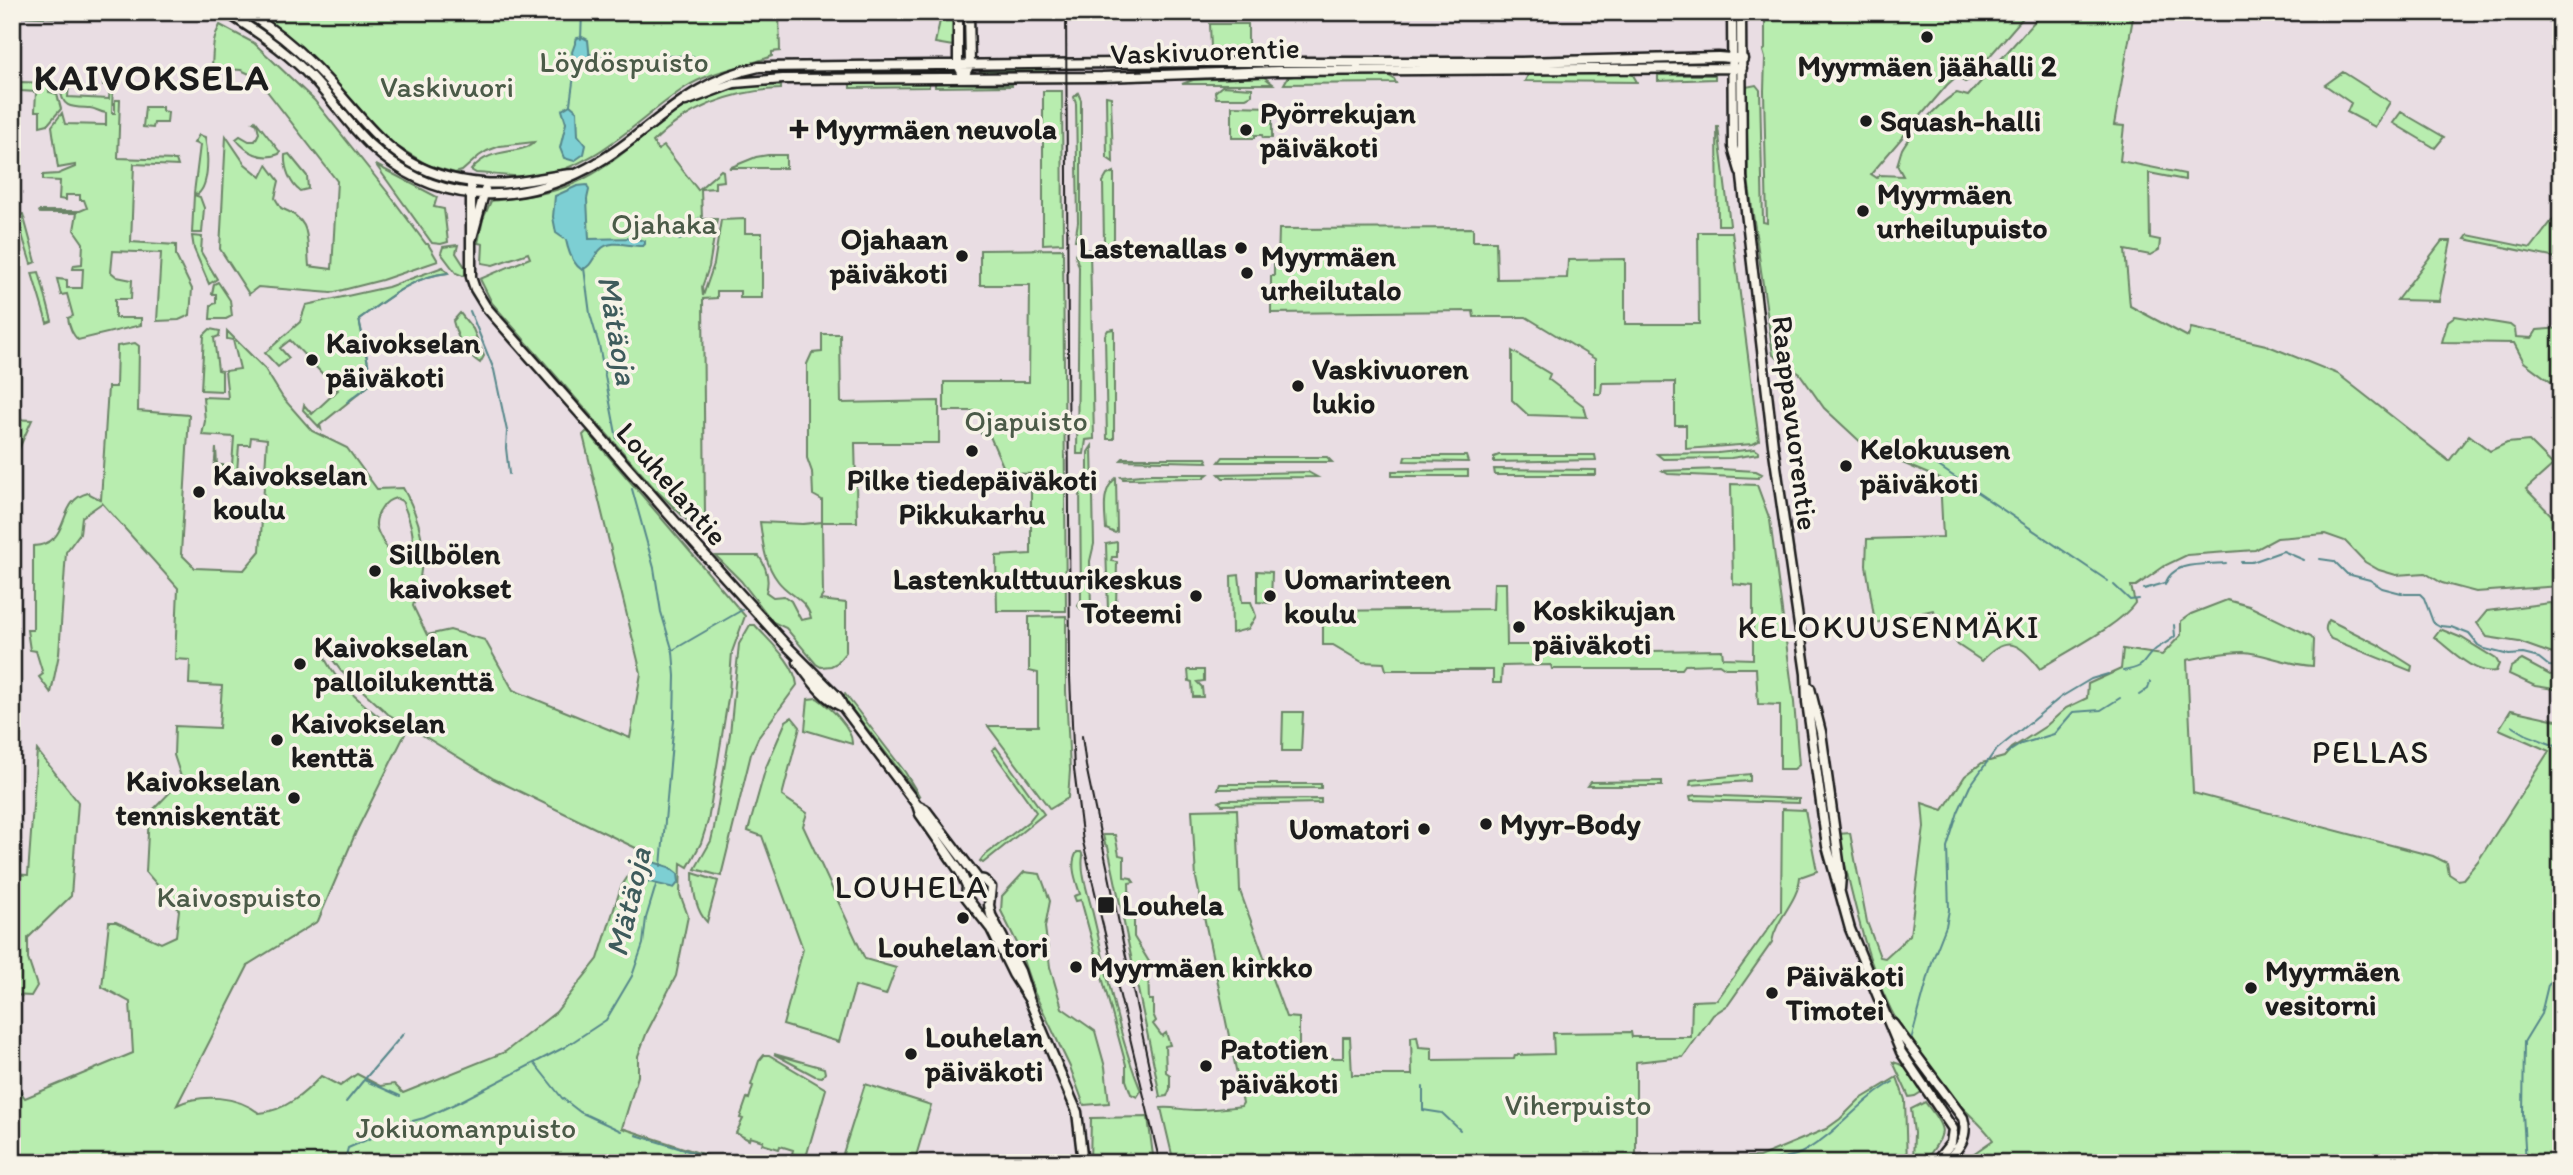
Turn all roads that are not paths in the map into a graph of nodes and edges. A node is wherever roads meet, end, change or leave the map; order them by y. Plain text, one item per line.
1 (226, 12) edge
2 (246, 12) edge
3 (958, 12) edge
4 (969, 12) edge
5 (1732, 12) edge
6 (1741, 12) edge
7 (1731, 63) junction
8 (1743, 63) junction
9 (970, 64) junction
10 (958, 65) junction
11 (964, 76) junction
12 (674, 107) junction
13 (573, 174) junction
14 (1742, 177) junction
15 (471, 182) junction
16 (485, 184) junction
17 (470, 195) junction
18 (485, 195) junction
19 (470, 245) junction
20 (917, 805) junction
21 (978, 878) junction
22 (967, 886) junction
23 (989, 900) junction
24 (973, 904) junction
25 (1030, 999) junction
26 (1888, 1017) junction
27 (1083, 1163) edge
28 (1935, 1163) edge
29 (1945, 1163) edge

1 - 17 main road, Vaskivuorentie
2 - 15 main road, Vaskivuorentie
3 - 10 main road
4 - 9 main road
5 - 7 main road, Raappavuorentie
6 - 8 main road, Raappavuorentie
7 - 8 main road, Vaskivuorentie
7 - 9 main road, Vaskivuorentie
7 - 11 main road, Vaskivuorentie
7 - 14 main road, Raappavuorentie
8 - 14 main road, Raappavuorentie
9 - 10 main road, Vaskivuorentie
9 - 11 main road
10 - 11 main road
10 - 12 main road, Vaskivuorentie
11 - 12 main road, Vaskivuorentie
12 - 13 main road, Vaskivuorentie
13 - 16 main road, Vaskivuorentie
13 - 18 main road, Vaskivuorentie
14 - 26 main road, Raappavuorentie
15 - 16 main road, Vaskivuorentie
15 - 17 main road, Louhelantie
16 - 18 main road, Louhelantie
17 - 18 main road, Vaskivuorentie
17 - 19 main road, Louhelantie
18 - 19 main road, Louhelantie
19 - 20 main road, Louhelantie
20 - 21 main road, Louhelantie
20 - 22 main road, Louhelantie
21 - 22 main road
21 - 23 main road
22 - 24 main road
23 - 24 main road
23 - 25 main road
24 - 25 main road
25 - 27 main road
26 - 28 main road, Raappavuorentie
26 - 29 main road, Raappavuorentie

